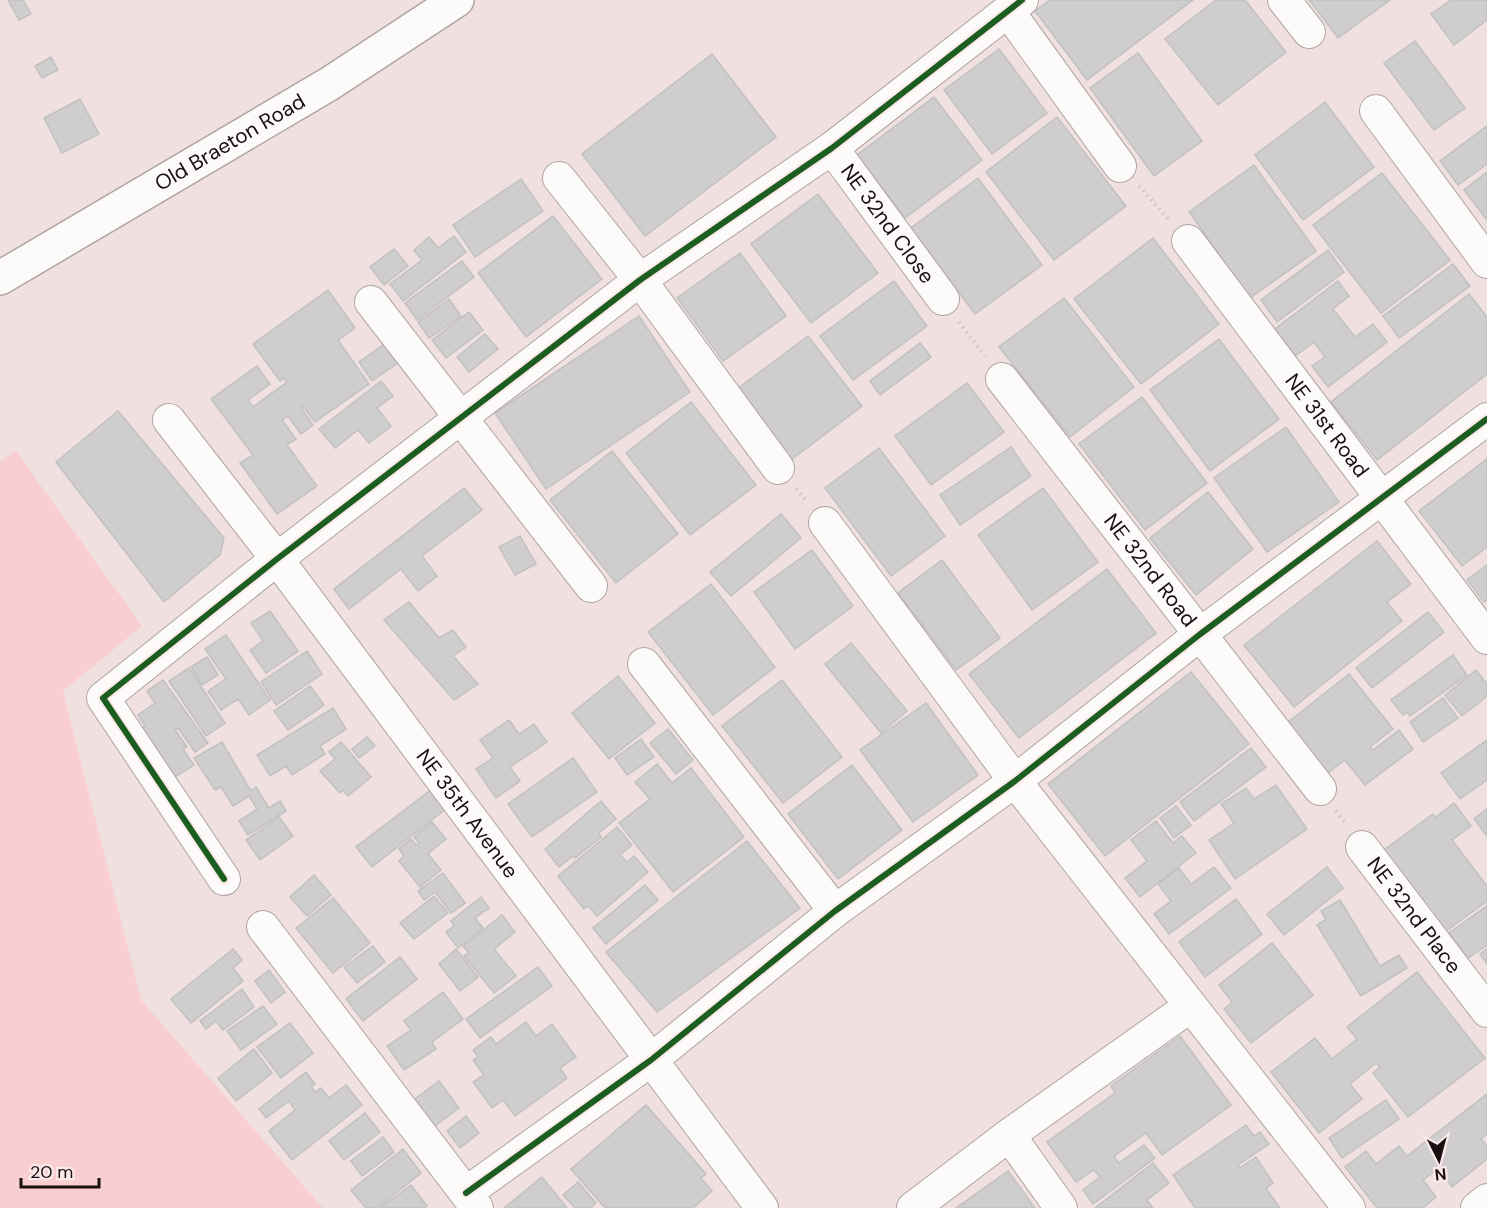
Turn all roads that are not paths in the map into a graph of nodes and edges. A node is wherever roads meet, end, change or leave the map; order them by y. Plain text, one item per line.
1 (457, 0) edge
2 (1284, 0) edge
3 (1015, 6) edge
4 (1309, 32) dead end
5 (1376, 111) dead end
6 (832, 148) junction
7 (1120, 166) road end
8 (560, 178) dead end
9 (1188, 241) road end
10 (1487, 262) edge
11 (0, 278) edge
12 (640, 280) junction
13 (942, 299) road end
14 (371, 302) dead end
15 (1002, 379) road end
16 (459, 418) junction
17 (1487, 419) edge
18 (169, 420) dead end
19 (778, 468) road end
20 (1381, 499) junction
21 (825, 522) road end
22 (277, 559) junction
23 (591, 586) dead end
24 (1199, 635) junction
25 (1487, 638) edge
26 (644, 664) dead end
27 (1014, 782) junction
28 (1320, 789) road end
29 (1362, 847) road end
30 (224, 879) dead end
31 (835, 911) junction
32 (263, 927) dead end
33 (1189, 1007) junction
34 (1487, 1011) edge
35 (651, 1060) junction
36 (1009, 1135) junction
37 (1487, 1200) edge
38 (471, 1201) edge
39 (762, 1208) edge
40 (913, 1208) edge
41 (1061, 1208) edge
42 (1349, 1208) edge
43 (1477, 1208) edge

1 - 11 street, Old Braeton Road
2 - 4 street
3 - 6 street
3 - 7 street
5 - 10 street
6 - 12 street
6 - 13 street, NE 32nd Close
8 - 12 street
9 - 20 street, NE 31st Road
12 - 16 street
12 - 19 street
14 - 16 street
15 - 24 street, NE 32nd Road
16 - 22 street
16 - 23 street
17 - 20 street
18 - 22 street, NE 35th Avenue
20 - 24 street
20 - 25 street, NE 31st Road
21 - 27 street
22 - 30 street
22 - 35 street, NE 35th Avenue
24 - 27 street
24 - 28 street, NE 32nd Road
26 - 31 street
27 - 31 street
27 - 33 street
29 - 34 street, NE 32nd Place
31 - 35 street
32 - 38 street
33 - 36 street
33 - 42 street
35 - 38 street
35 - 39 street, NE 35th Avenue
36 - 40 street
36 - 41 street
37 - 43 street

